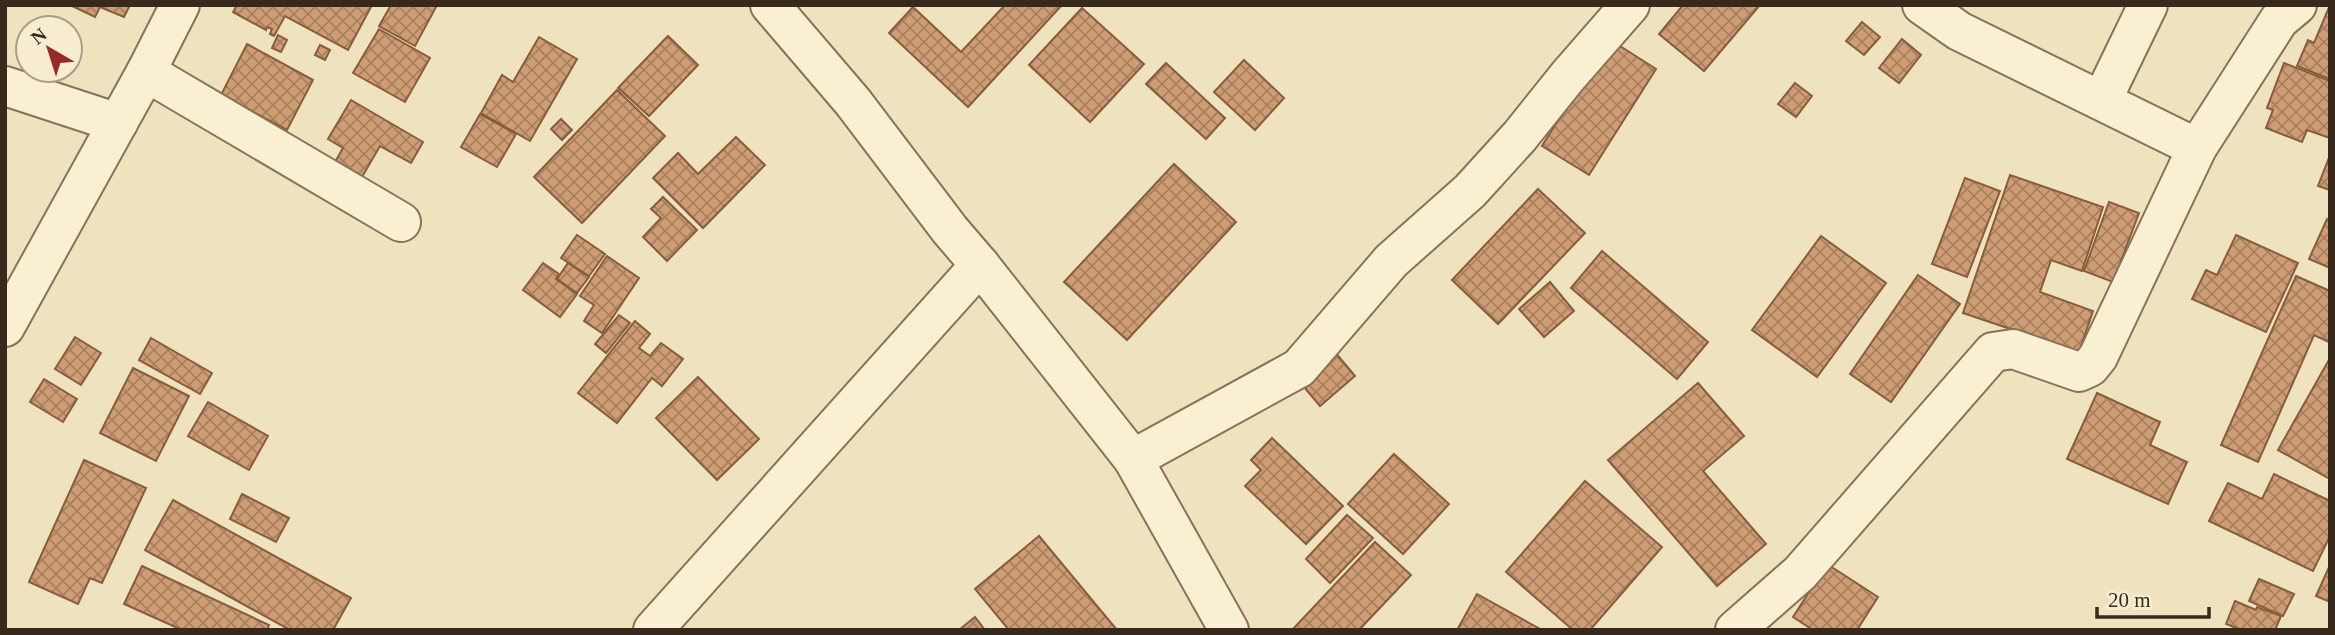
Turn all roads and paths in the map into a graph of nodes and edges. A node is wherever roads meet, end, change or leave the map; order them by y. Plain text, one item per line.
1 (180, 5) edge
2 (770, 5) edge
3 (1630, 5) edge
4 (1922, 5) edge
5 (2148, 5) edge
6 (2297, 5) edge
7 (146, 72) junction
8 (5, 86) edge
9 (2102, 100) junction
10 (118, 123) junction
11 (2197, 148) junction
12 (401, 222) dead end
13 (980, 265) junction
14 (5, 327) edge
15 (1133, 459) junction
16 (653, 630) edge
17 (1229, 630) edge
18 (1735, 630) edge

1 - 7 street
2 - 13 street
3 - 15 street
4 - 9 street
5 - 9 street
6 - 11 street
7 - 10 street
7 - 12 street
8 - 10 street
9 - 11 street
10 - 14 street
11 - 18 street
13 - 15 street
13 - 16 street
15 - 17 street

